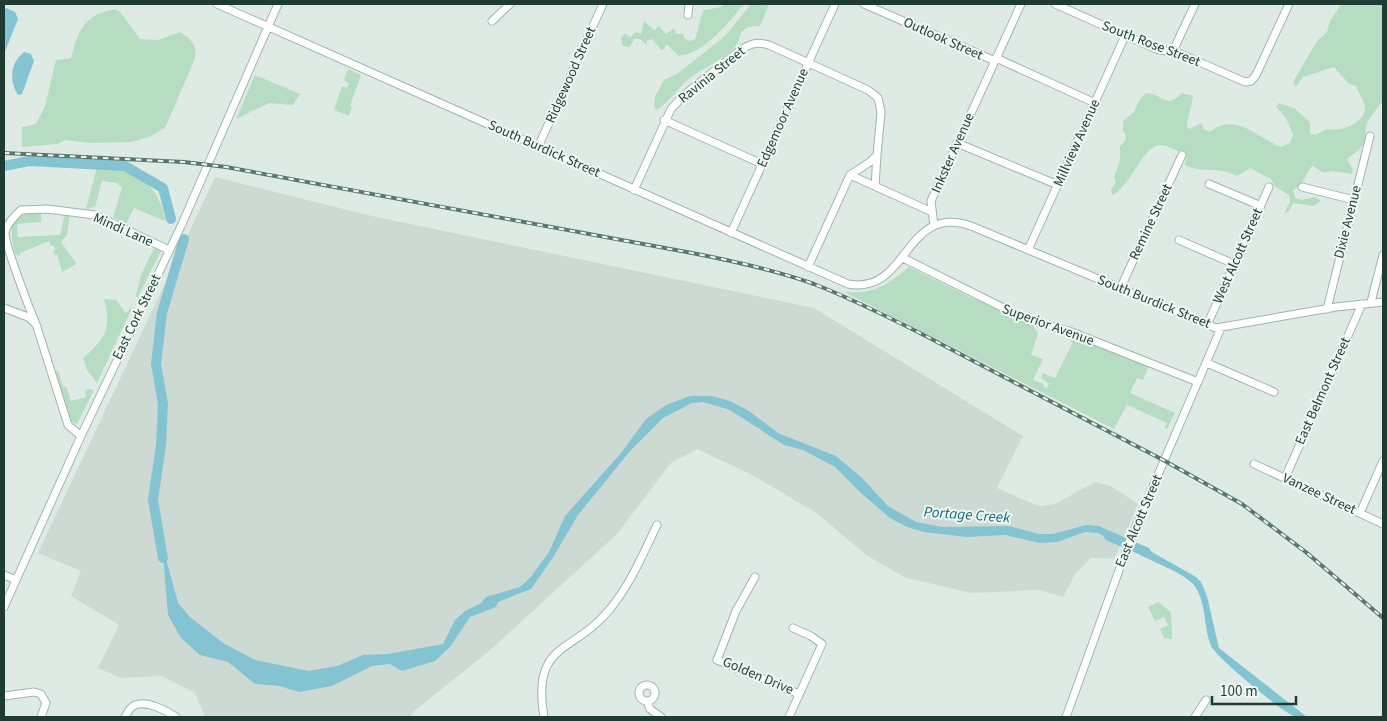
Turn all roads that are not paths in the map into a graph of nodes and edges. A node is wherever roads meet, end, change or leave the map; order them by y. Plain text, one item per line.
1 (217, 4) edge
2 (278, 4) edge
3 (510, 4) edge
4 (603, 4) edge
5 (689, 4) edge
6 (835, 4) edge
7 (864, 4) edge
8 (1021, 4) edge
9 (1055, 4) edge
10 (1194, 4) edge
11 (1289, 4) edge
12 (688, 15) dead end
13 (492, 21) dead end
14 (268, 26) junction
15 (1125, 36) junction
16 (1172, 53) junction
17 (995, 60) junction
18 (808, 63) junction
19 (1095, 103) junction
20 (664, 120) junction
21 (1370, 136) dead end
22 (957, 143) junction
23 (538, 147) junction
24 (877, 155) junction
25 (1182, 156) dead end
26 (762, 164) junction
27 (850, 175) junction
28 (1209, 184) dead end
29 (1058, 185) junction
30 (875, 186) junction
31 (1269, 187) dead end
32 (1302, 187) dead end
33 (634, 190) junction
34 (1354, 200) junction
35 (1261, 206) junction
36 (930, 211) junction
37 (934, 226) junction
38 (731, 233) junction
39 (1179, 240) dead end
40 (169, 250) junction
41 (1028, 250) junction
42 (1383, 255) edge
43 (903, 258) junction
44 (1234, 264) junction
45 (808, 267) junction
46 (1120, 288) junction
47 (1371, 302) junction
48 (1383, 302) edge
49 (1362, 304) junction
50 (4, 308) edge
51 (1327, 309) junction
52 (36, 324) junction
53 (1207, 326) junction
54 (1221, 328) junction
55 (1206, 363) junction
56 (1198, 382) junction
57 (1274, 392) dead end
58 (81, 436) junction
59 (1383, 461) edge
60 (1254, 464) dead end
61 (1285, 478) junction
62 (1360, 513) junction
63 (1383, 524) edge
64 (657, 526) dead end
65 (4, 575) edge
66 (755, 577) dead end
67 (16, 580) junction
68 (4, 607) edge
69 (793, 628) dead end
70 (799, 694) junction
71 (4, 696) edge
72 (1206, 700) dead end
73 (647, 701) dead end
74 (41, 717) edge
75 (124, 717) edge
76 (176, 717) edge
77 (544, 717) edge
78 (661, 717) edge
79 (789, 717) edge
80 (1066, 717) edge
81 (1195, 717) edge

1 - 14 street, South Burdick Street
2 - 14 street, East Cork Street
3 - 13 street
4 - 23 street, Ridgewood Street
5 - 12 street
6 - 18 street, Edgemoor Avenue
7 - 17 street, Outlook Street
8 - 17 street, Inkster Avenue
9 - 15 street, South Rose Street
10 - 16 street
11 - 16 street, South Rose Street
14 - 23 street, South Burdick Street
14 - 40 street, East Cork Street
15 - 16 street, South Rose Street
15 - 19 street, Millview Avenue
17 - 19 street, Outlook Street
17 - 22 street, Inkster Avenue
18 - 20 street, Ravinia Street
18 - 24 street
18 - 26 street, Edgemoor Avenue
19 - 29 street, Millview Avenue
20 - 26 street
20 - 33 street, Ravinia Street
21 - 34 street, Dixie Avenue
22 - 29 street
22 - 36 street, Inkster Avenue
23 - 33 street, South Burdick Street
24 - 27 street
24 - 30 street
25 - 46 street, Remine Street
26 - 38 street, Edgemoor Avenue
27 - 30 street
27 - 45 street
28 - 35 street
29 - 41 street, Millview Avenue
30 - 36 street
31 - 35 street, West Alcott Street
32 - 34 street
33 - 38 street, South Burdick Street
34 - 51 street, Dixie Avenue
35 - 44 street, West Alcott Street
36 - 37 street, Inkster Avenue
37 - 41 street, South Burdick Street
37 - 43 street
38 - 45 street, South Burdick Street
39 - 44 street
40 - 52 street, Mindi Lane
40 - 58 street, East Cork Street
41 - 46 street, South Burdick Street
42 - 47 street
43 - 45 street, South Burdick Street
43 - 56 street, Superior Avenue
44 - 53 street, West Alcott Street
46 - 53 street, South Burdick Street
47 - 48 street, South Burdick Street
47 - 49 street, South Burdick Street
49 - 51 street, South Burdick Street
49 - 61 street, East Belmont Street
50 - 52 street
51 - 54 street, South Burdick Street
52 - 58 street
53 - 54 street, South Burdick Street
54 - 55 street, East Alcott Street
55 - 56 street, East Alcott Street
55 - 57 street
56 - 80 street, East Alcott Street
58 - 67 street, East Cork Street
59 - 62 street
60 - 61 street, Vanzee Street
61 - 62 street, Vanzee Street
62 - 63 street, Vanzee Street
64 - 77 street
65 - 67 street
66 - 70 street, Golden Drive
67 - 68 street, East Cork Street
69 - 70 street
70 - 79 street
71 - 74 street
72 - 81 street
73 - 78 street
75 - 76 street

